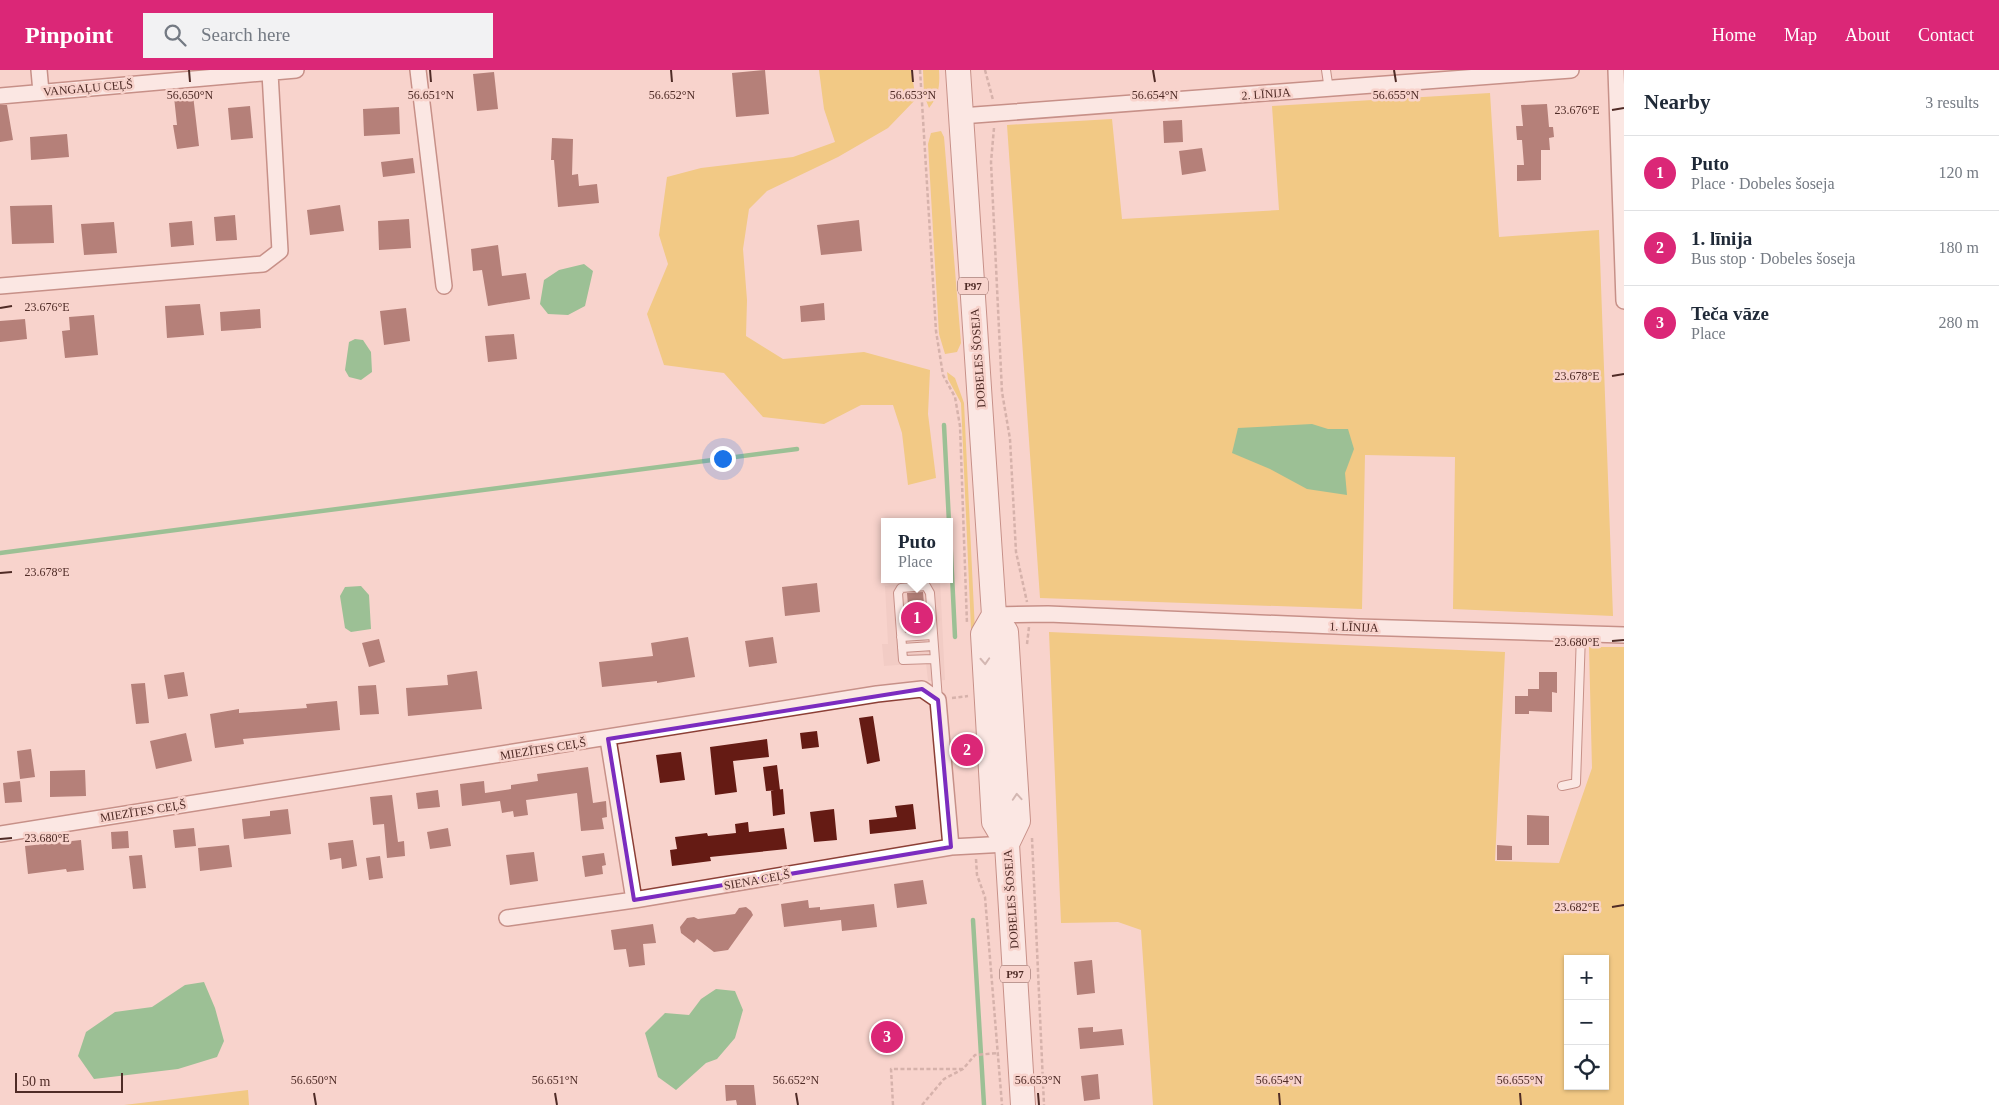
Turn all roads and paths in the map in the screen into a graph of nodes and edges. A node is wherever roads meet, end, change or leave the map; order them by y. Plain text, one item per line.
1 (39, 70) edge
2 (296, 70) edge
3 (418, 70) edge
4 (920, 70) edge
5 (958, 70) edge
6 (985, 70) edge
7 (1326, 70) edge
8 (1572, 70) edge
9 (1616, 70) edge
10 (270, 73) junction
11 (205, 74) edge
12 (1329, 90) junction
13 (41, 92) junction
14 (0, 96) edge
15 (994, 114) junction
16 (961, 116) junction
17 (0, 286) edge
18 (444, 286) dead end
19 (1624, 301) edge
20 (899, 598) junction
21 (907, 598) dead end
22 (908, 609) dead end
23 (899, 610) junction
24 (1028, 613) junction
25 (994, 615) junction
26 (967, 625) dead end
27 (901, 627) junction
28 (910, 627) dead end
29 (1581, 634) junction
30 (1624, 634) edge
31 (932, 635) junction
32 (901, 637) junction
33 (933, 646) junction
34 (902, 648) junction
35 (1025, 649) dead end
36 (934, 658) junction
37 (938, 700) junction
38 (970, 702) dead end
39 (608, 739) junction
40 (1562, 786) dead end
41 (0, 834) edge
42 (1032, 836) dead end
43 (1007, 844) junction
44 (975, 846) junction
45 (951, 847) junction
46 (634, 900) junction
47 (506, 918) dead end
48 (999, 1053) junction
49 (963, 1069) junction
50 (894, 1105) edge
51 (922, 1105) edge
52 (1002, 1105) edge
53 (1023, 1105) edge
54 (1044, 1105) edge

1 - 13 street
2 - 10 street, VANGAĻU CEĻŠ
3 - 18 street
4 - 26 path
5 - 16 main road, DOBELES ŠOSEJA / P97
6 - 15 path
7 - 12 lane
8 - 12 street, 2. LĪNIJA
9 - 19 street
10 - 11 street, VANGAĻU CEĻŠ
10 - 17 street
11 - 13 street, VANGAĻU CEĻŠ
12 - 15 street, 2. LĪNIJA
13 - 14 street, VANGAĻU CEĻŠ
15 - 16 street, 2. LĪNIJA
15 - 24 path
16 - 25 main road, DOBELES ŠOSEJA / P97
20 - 21 lane
20 - 23 lane
20 - 31 lane
22 - 23 lane
23 - 27 lane
24 - 25 street, 1. LĪNIJA
24 - 29 street, 1. LĪNIJA
24 - 35 path
25 - 43 main road, DOBELES ŠOSEJA / P97
27 - 28 lane
27 - 32 lane
29 - 30 street, 1. LĪNIJA
29 - 40 lane
31 - 32 lane
31 - 33 lane
32 - 34 lane
33 - 34 lane
33 - 36 lane
34 - 36 lane
36 - 37 lane
37 - 38 path
37 - 39 street, MIEZĪTES CEĻŠ
37 - 45 street
39 - 41 street, MIEZĪTES CEĻŠ
39 - 46 street
42 - 54 path
43 - 44 street, SIENA CEĻŠ
43 - 53 main road, DOBELES ŠOSEJA / P97
44 - 45 street, SIENA CEĻŠ
44 - 48 path
45 - 46 street, SIENA CEĻŠ
46 - 47 street, SIENA CEĻŠ
48 - 49 path
48 - 52 path
49 - 50 path
49 - 51 path

